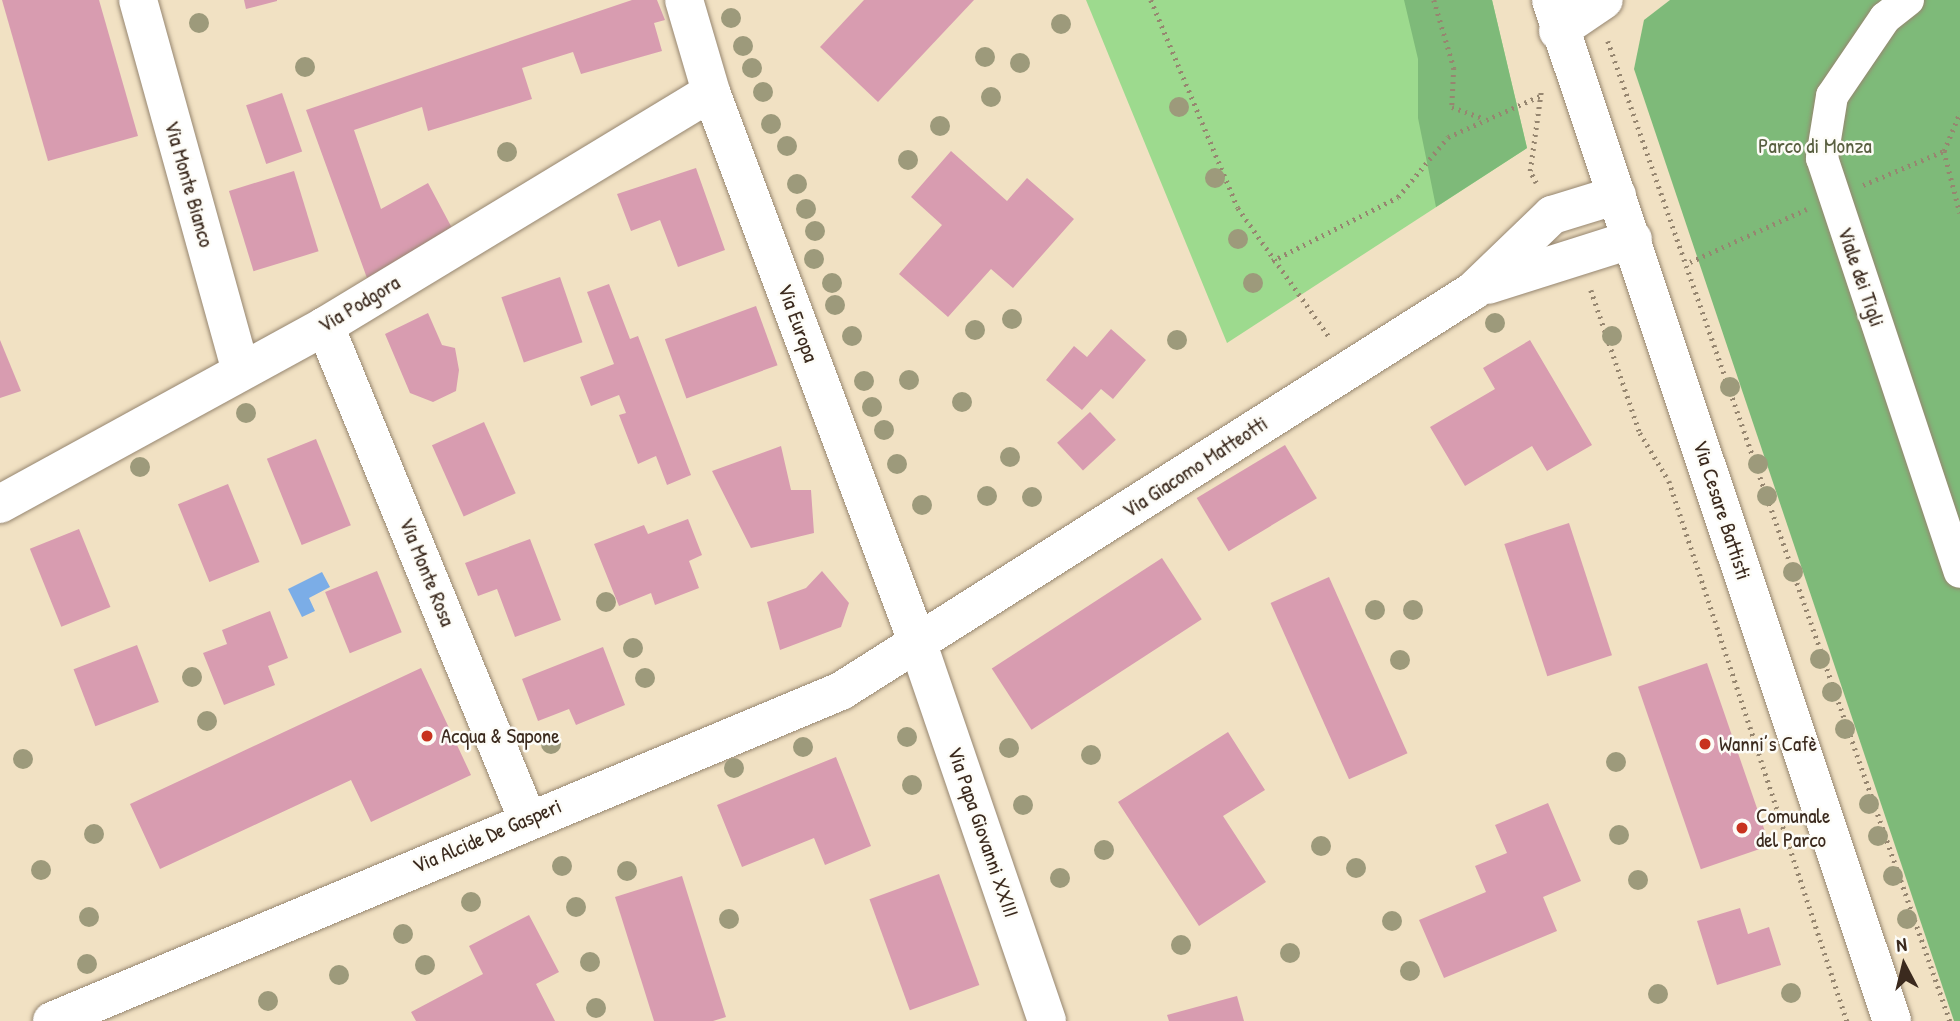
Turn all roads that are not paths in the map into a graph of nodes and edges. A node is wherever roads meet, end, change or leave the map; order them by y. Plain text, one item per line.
1 (138, 0) edge
2 (684, 0) edge
3 (1604, 0) edge
4 (1908, 0) edge
5 (1555, 15) edge
6 (711, 92) junction
7 (1617, 195) junction
8 (1633, 239) junction
9 (1472, 291) junction
10 (325, 326) junction
11 (240, 368) junction
12 (0, 505) edge
13 (1960, 572) edge
14 (918, 643) junction
15 (527, 818) junction
16 (51, 1021) edge
17 (1047, 1021) edge
18 (1892, 1021) edge

1 - 11 street, Via Monte Bianco
2 - 6 street, Via Europa
3 - 5 street
4 - 13 street, Viale dei Tigli
5 - 7 street, Via Cesare Battisti
6 - 10 street, Via Podgora
6 - 14 street, Via Europa
7 - 8 street, Via Cesare Battisti
7 - 9 street, Via Giacomo Matteotti
8 - 9 street, Via Giacomo Matteotti
8 - 18 street, Via Cesare Battisti
9 - 14 street, Via Giacomo Matteotti
10 - 11 street, Via Podgora
10 - 15 street, Via Monte Rosa
11 - 12 street, Via Podgora
14 - 15 street, Via Alcide De Gasperi
14 - 17 street, Via Papa Giovanni XXIII
15 - 16 street, Via Alcide De Gasperi

